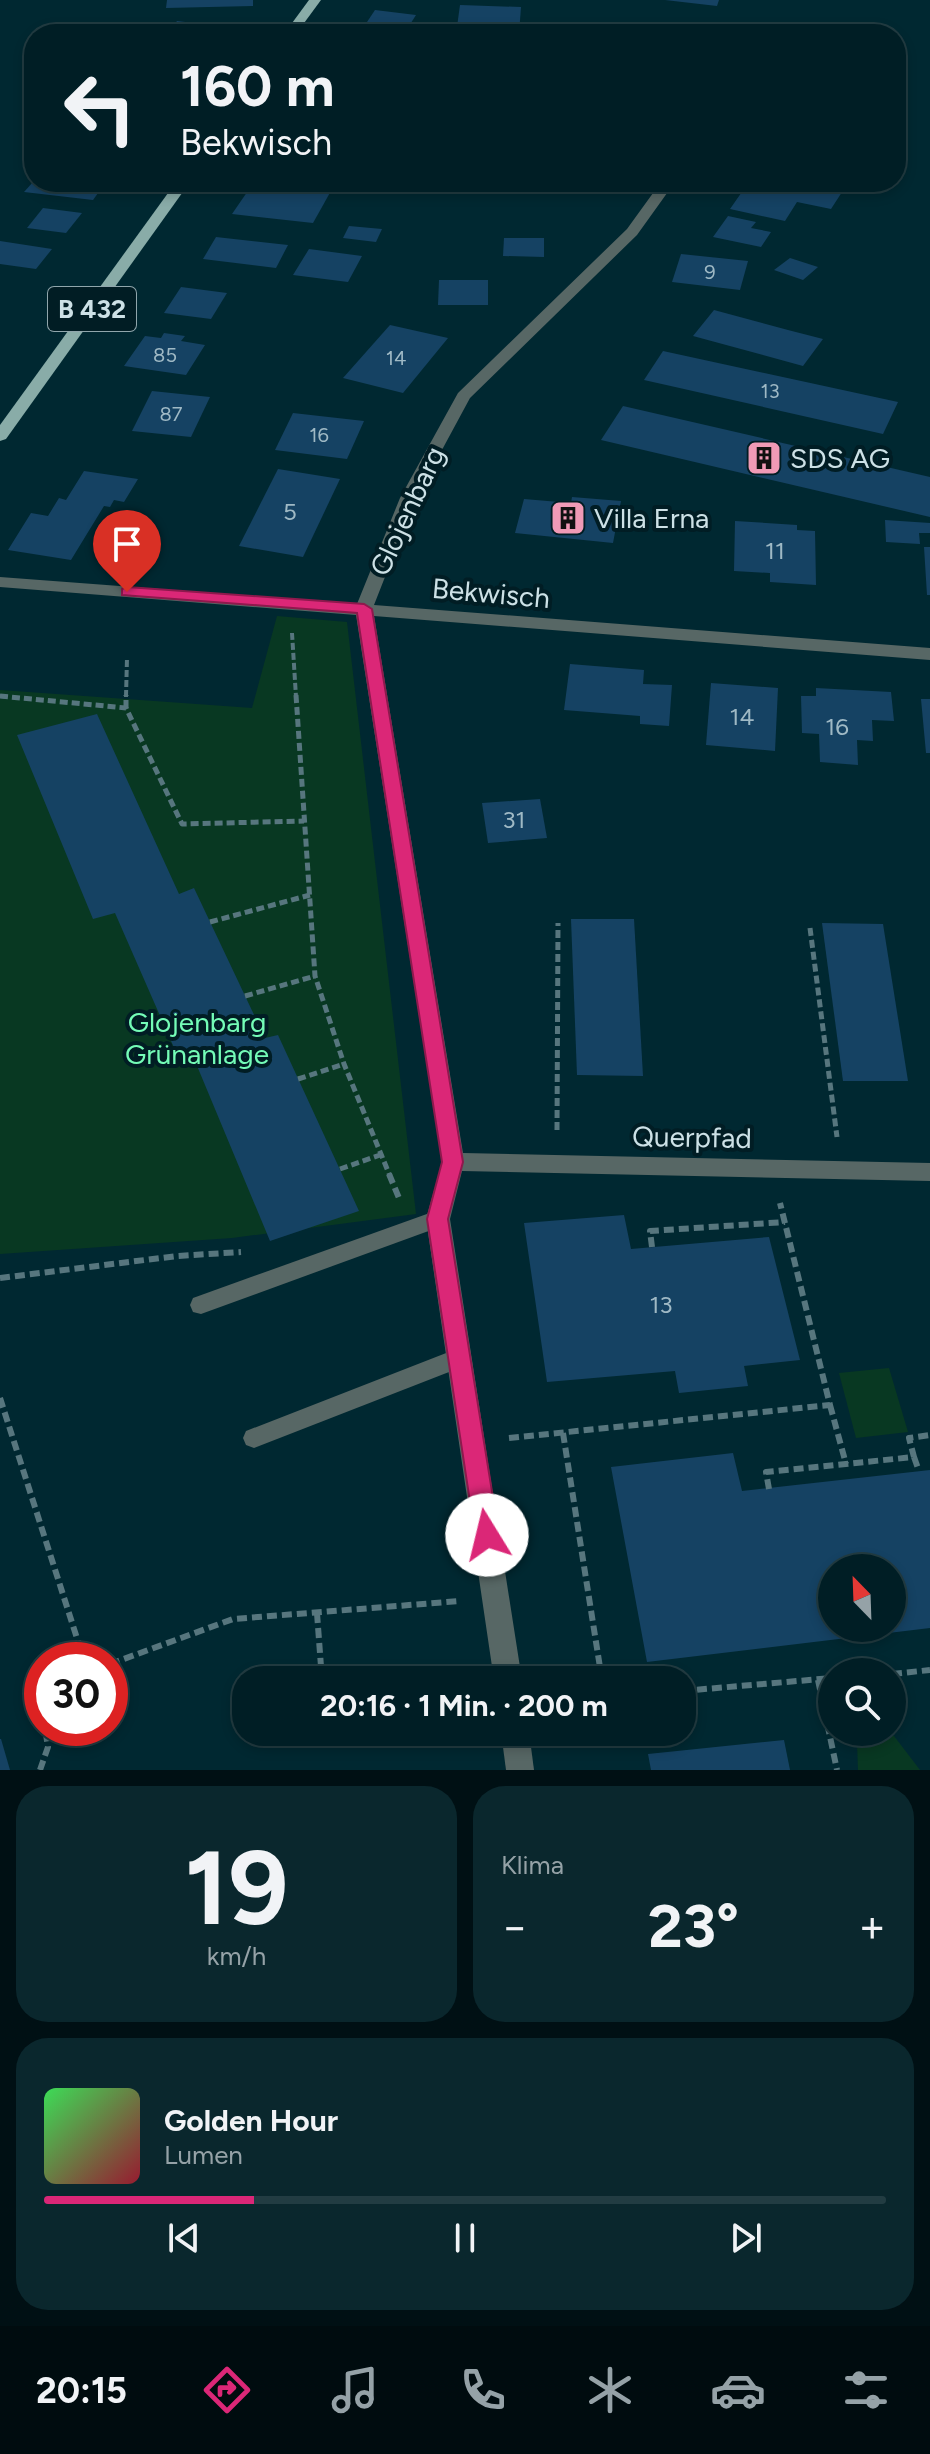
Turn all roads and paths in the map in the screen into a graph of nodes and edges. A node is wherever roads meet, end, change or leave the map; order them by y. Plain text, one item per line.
1 (315, 0) edge
2 (297, 24) edge
3 (176, 192) edge
4 (661, 192) edge
5 (0, 436) edge
6 (0, 582) edge
7 (290, 604) junction
8 (364, 609) junction
9 (930, 654) edge
10 (127, 658) dead end
11 (0, 696) edge
12 (126, 708) junction
13 (304, 821) junction
14 (310, 895) junction
15 (210, 922) dead end
16 (558, 923) dead end
17 (810, 928) dead end
18 (315, 976) junction
19 (245, 996) dead end
20 (344, 1064) junction
21 (298, 1079) dead end
22 (383, 1154) junction
23 (453, 1162) junction
24 (556, 1165) junction
25 (340, 1169) dead end
26 (771, 1169) junction
27 (842, 1170) junction
28 (930, 1172) edge
29 (438, 1219) junction
30 (785, 1222) junction
31 (652, 1247) dead end
32 (256, 1251) dead end
33 (0, 1278) edge
34 (201, 1305) dead end
35 (459, 1358) junction
36 (0, 1398) edge
37 (830, 1405) junction
38 (563, 1433) junction
39 (930, 1435) edge
40 (254, 1438) dead end
41 (472, 1442) junction
42 (914, 1457) junction
43 (846, 1464) junction
44 (919, 1471) dead end
45 (769, 1489) dead end
46 (497, 1597) junction
47 (317, 1613) junction
48 (78, 1642) edge
49 (128, 1657) edge
50 (321, 1666) edge
51 (506, 1666) edge
52 (600, 1666) edge
53 (930, 1670) edge
54 (906, 1673) edge
55 (818, 1680) edge
56 (696, 1690) edge
57 (48, 1746) edge
58 (517, 1746) edge
59 (832, 1746) edge
60 (40, 1770) edge
61 (520, 1770) edge
62 (837, 1770) edge

1 - 2 main road
3 - 5 main road, B 432
4 - 8 street, Glojenbarg
6 - 7 street, Bekwisch
7 - 8 street, Bekwisch
7 - 13 path
8 - 9 street, Bekwisch
8 - 23 street, Glojenbarg
10 - 12 path
11 - 12 path
12 - 13 path
13 - 14 path
14 - 15 path
14 - 18 path
16 - 24 path
17 - 27 path
18 - 19 path
18 - 20 path
20 - 21 path
20 - 22 path
22 - 25 path
22 - 29 path
23 - 24 street, Querpfad
23 - 29 street, Glojenbarg
24 - 26 street, Querpfad
26 - 27 street, Querpfad
26 - 30 path
27 - 28 street, Querpfad
29 - 34 lane
29 - 35 street, Glojenbarg
30 - 31 path
30 - 37 path
32 - 33 path
35 - 40 lane
35 - 41 street, Glojenbarg
36 - 48 path
37 - 38 path
37 - 43 path
38 - 41 path
38 - 52 path
39 - 42 path
41 - 46 street, Glojenbarg
42 - 43 path
42 - 44 path
43 - 45 path
46 - 47 path
46 - 51 street, Glojenbarg
47 - 49 path
47 - 50 path
53 - 54 path
55 - 56 path
57 - 60 path
58 - 61 street
59 - 62 path

